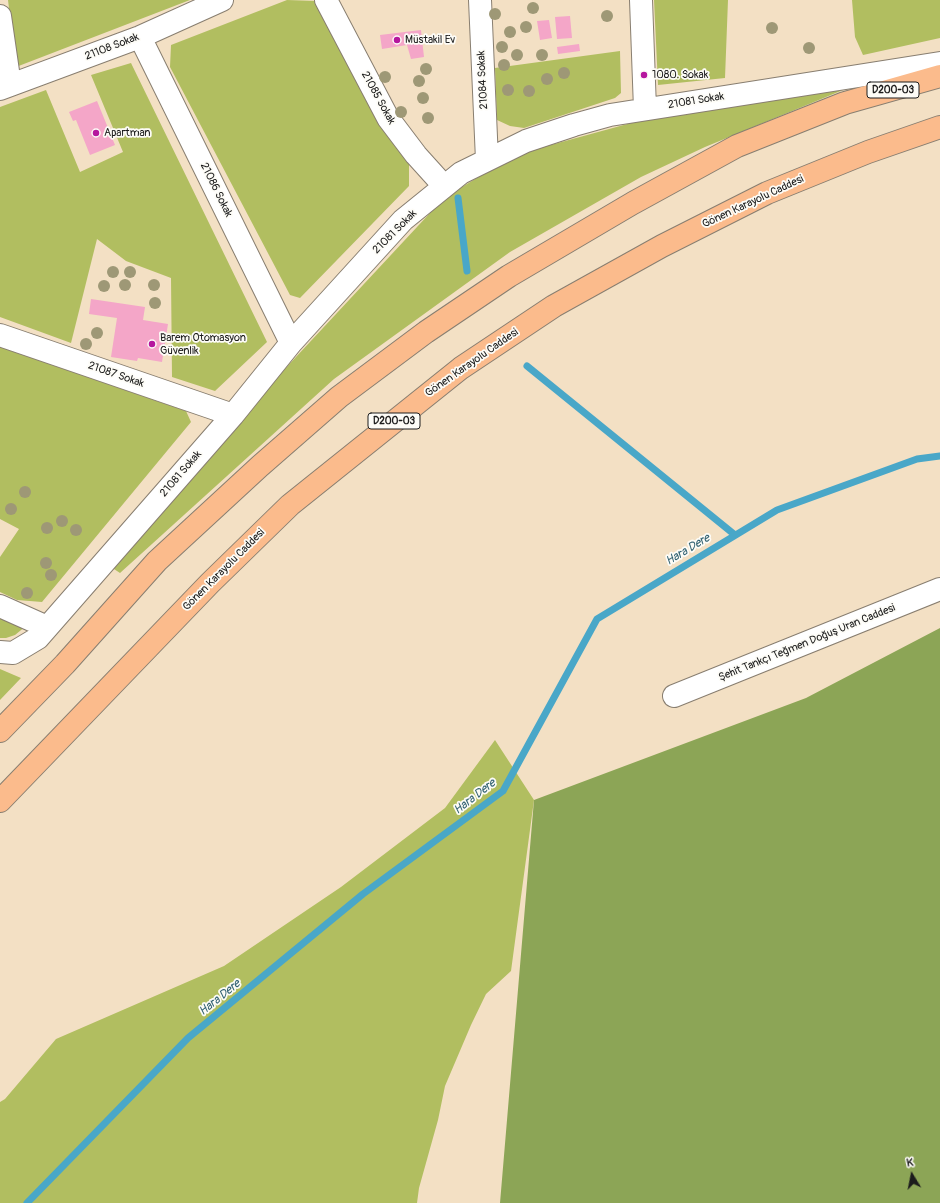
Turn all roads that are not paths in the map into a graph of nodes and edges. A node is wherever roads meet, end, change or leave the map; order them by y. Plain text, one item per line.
1 (222, 0) edge
2 (326, 0) edge
3 (480, 0) edge
4 (641, 0) edge
5 (0, 16) edge
6 (140, 37) junction
7 (940, 63) edge
8 (940, 76) edge
9 (5, 87) edge
10 (645, 108) junction
11 (940, 127) edge
12 (487, 160) junction
13 (444, 186) junction
14 (0, 335) edge
15 (291, 342) junction
16 (233, 415) junction
17 (940, 589) edge
18 (0, 606) edge
19 (47, 627) junction
20 (0, 652) edge
21 (674, 696) dead end
22 (0, 731) edge
23 (0, 801) edge

1 - 6 street, 21108 Sokak
2 - 13 street, 21085 Sokak
3 - 12 street, 21084 Sokak
4 - 10 street
5 - 9 street
6 - 9 street, 21108 Sokak
6 - 15 street, 21086 Sokak
7 - 10 street, 21081 Sokak
8 - 22 highway, D200-03
10 - 12 street, 21081 Sokak
11 - 23 highway, Gönen Karayolu Caddesi / D200-03
12 - 13 street, 21081 Sokak
13 - 15 street, 21081 Sokak
14 - 16 street, 21087 Sokak
15 - 16 street, 21081 Sokak
16 - 19 street, 21081 Sokak
17 - 21 street, Şehit Tankçı Teğmen Doğuş Uran Caddesi
18 - 19 street
19 - 20 street, 21081 Sokak

